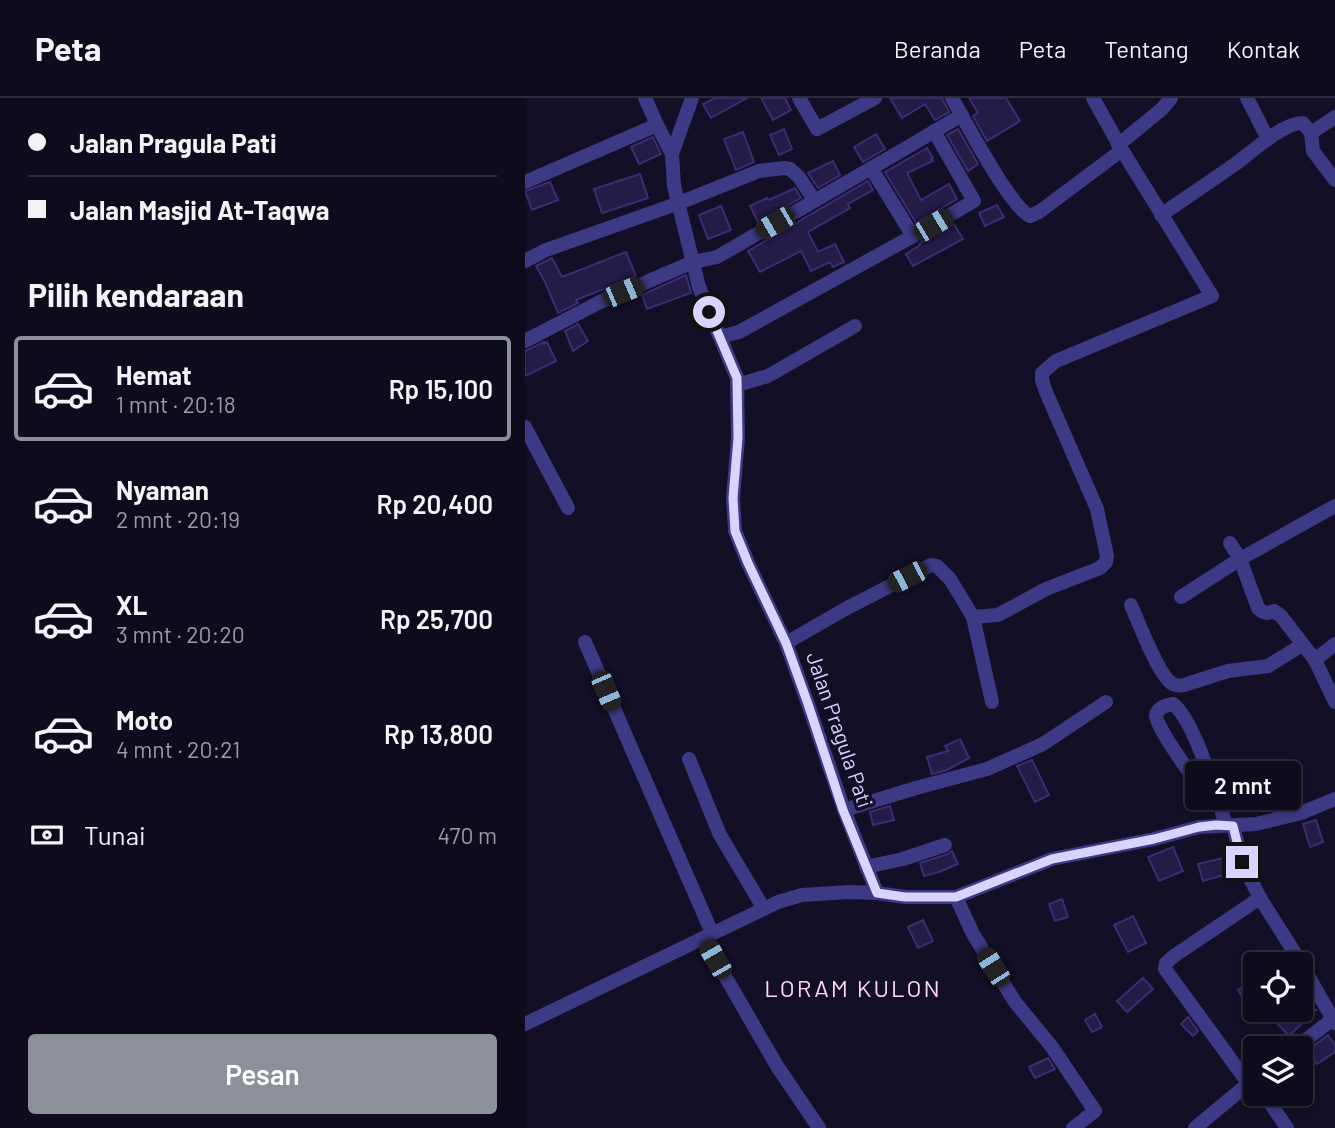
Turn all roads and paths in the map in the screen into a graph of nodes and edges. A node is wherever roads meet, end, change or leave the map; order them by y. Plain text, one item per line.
1 (645, 98) edge
2 (692, 98) edge
3 (799, 98) edge
4 (875, 98) edge
5 (952, 98) edge
6 (1093, 98) edge
7 (1171, 98) edge
8 (1247, 98) edge
9 (962, 115) junction
10 (1335, 117) edge
11 (657, 125) junction
12 (934, 131) junction
13 (1311, 133) junction
14 (1268, 139) junction
15 (1120, 147) junction
16 (672, 154) junction
17 (871, 168) junction
18 (1335, 180) edge
19 (525, 182) edge
20 (814, 200) junction
21 (680, 203) junction
22 (1161, 215) junction
23 (913, 236) junction
24 (525, 261) edge
25 (693, 262) junction
26 (855, 327) dead end
27 (720, 337) junction
28 (525, 341) edge
29 (737, 385) junction
30 (525, 427) edge
31 (1335, 506) edge
32 (568, 508) dead end
33 (1230, 543) dead end
34 (1240, 559) junction
35 (1181, 597) dead end
36 (1131, 605) dead end
37 (973, 617) junction
38 (585, 642) dead end
39 (786, 643) junction
40 (1335, 643) edge
41 (1302, 645) junction
42 (1315, 660) junction
43 (992, 702) dead end
44 (1105, 702) dead end
45 (1335, 702) edge
46 (689, 758) dead end
47 (1217, 799) junction
48 (1335, 799) edge
49 (843, 810) junction
50 (1229, 826) junction
51 (945, 845) dead end
52 (866, 867) junction
53 (877, 893) junction
54 (956, 897) junction
55 (1260, 898) junction
56 (764, 909) junction
57 (708, 935) junction
58 (1334, 1021) edge
59 (525, 1024) edge
60 (1312, 1036) edge
61 (1243, 1067) edge
62 (1243, 1088) edge
63 (1272, 1106) edge
64 (819, 1128) edge
65 (1073, 1128) edge
66 (1195, 1128) edge
67 (1287, 1128) edge

1 - 11 street
2 - 16 street, Jalan Pragula Pati
3 - 4 street
5 - 9 street
6 - 15 street
7 - 15 street
8 - 14 street
9 - 12 street
9 - 15 street
10 - 13 street
11 - 16 street
11 - 19 street
12 - 17 street
12 - 23 street
13 - 14 street
13 - 18 street
14 - 22 street
15 - 22 street
16 - 21 street, Jalan Pragula Pati
17 - 20 street
17 - 23 street
20 - 21 street
20 - 25 street
21 - 24 street
21 - 25 street, Jalan Pragula Pati
22 - 37 street
23 - 27 street
25 - 27 street, Jalan Pragula Pati
25 - 28 street
26 - 29 street
27 - 29 street, Jalan Pragula Pati
29 - 39 street, Jalan Pragula Pati
30 - 32 street
31 - 34 street
33 - 34 street
34 - 35 street
34 - 41 street
36 - 41 street
37 - 39 street
37 - 43 street
38 - 57 street
39 - 49 street, Jalan Pragula Pati
40 - 42 street
41 - 42 street
42 - 45 street
44 - 49 street
46 - 56 street
47 - 47 street
47 - 50 street
48 - 50 street
49 - 52 street, Jalan Pragula Pati
50 - 54 street
50 - 55 street
51 - 52 street
52 - 53 street, Jalan Pragula Pati
53 - 54 street
53 - 56 street
54 - 65 street
55 - 58 street
55 - 61 street
56 - 57 street
57 - 59 street
57 - 64 street
58 - 60 street
62 - 66 street
63 - 67 street

